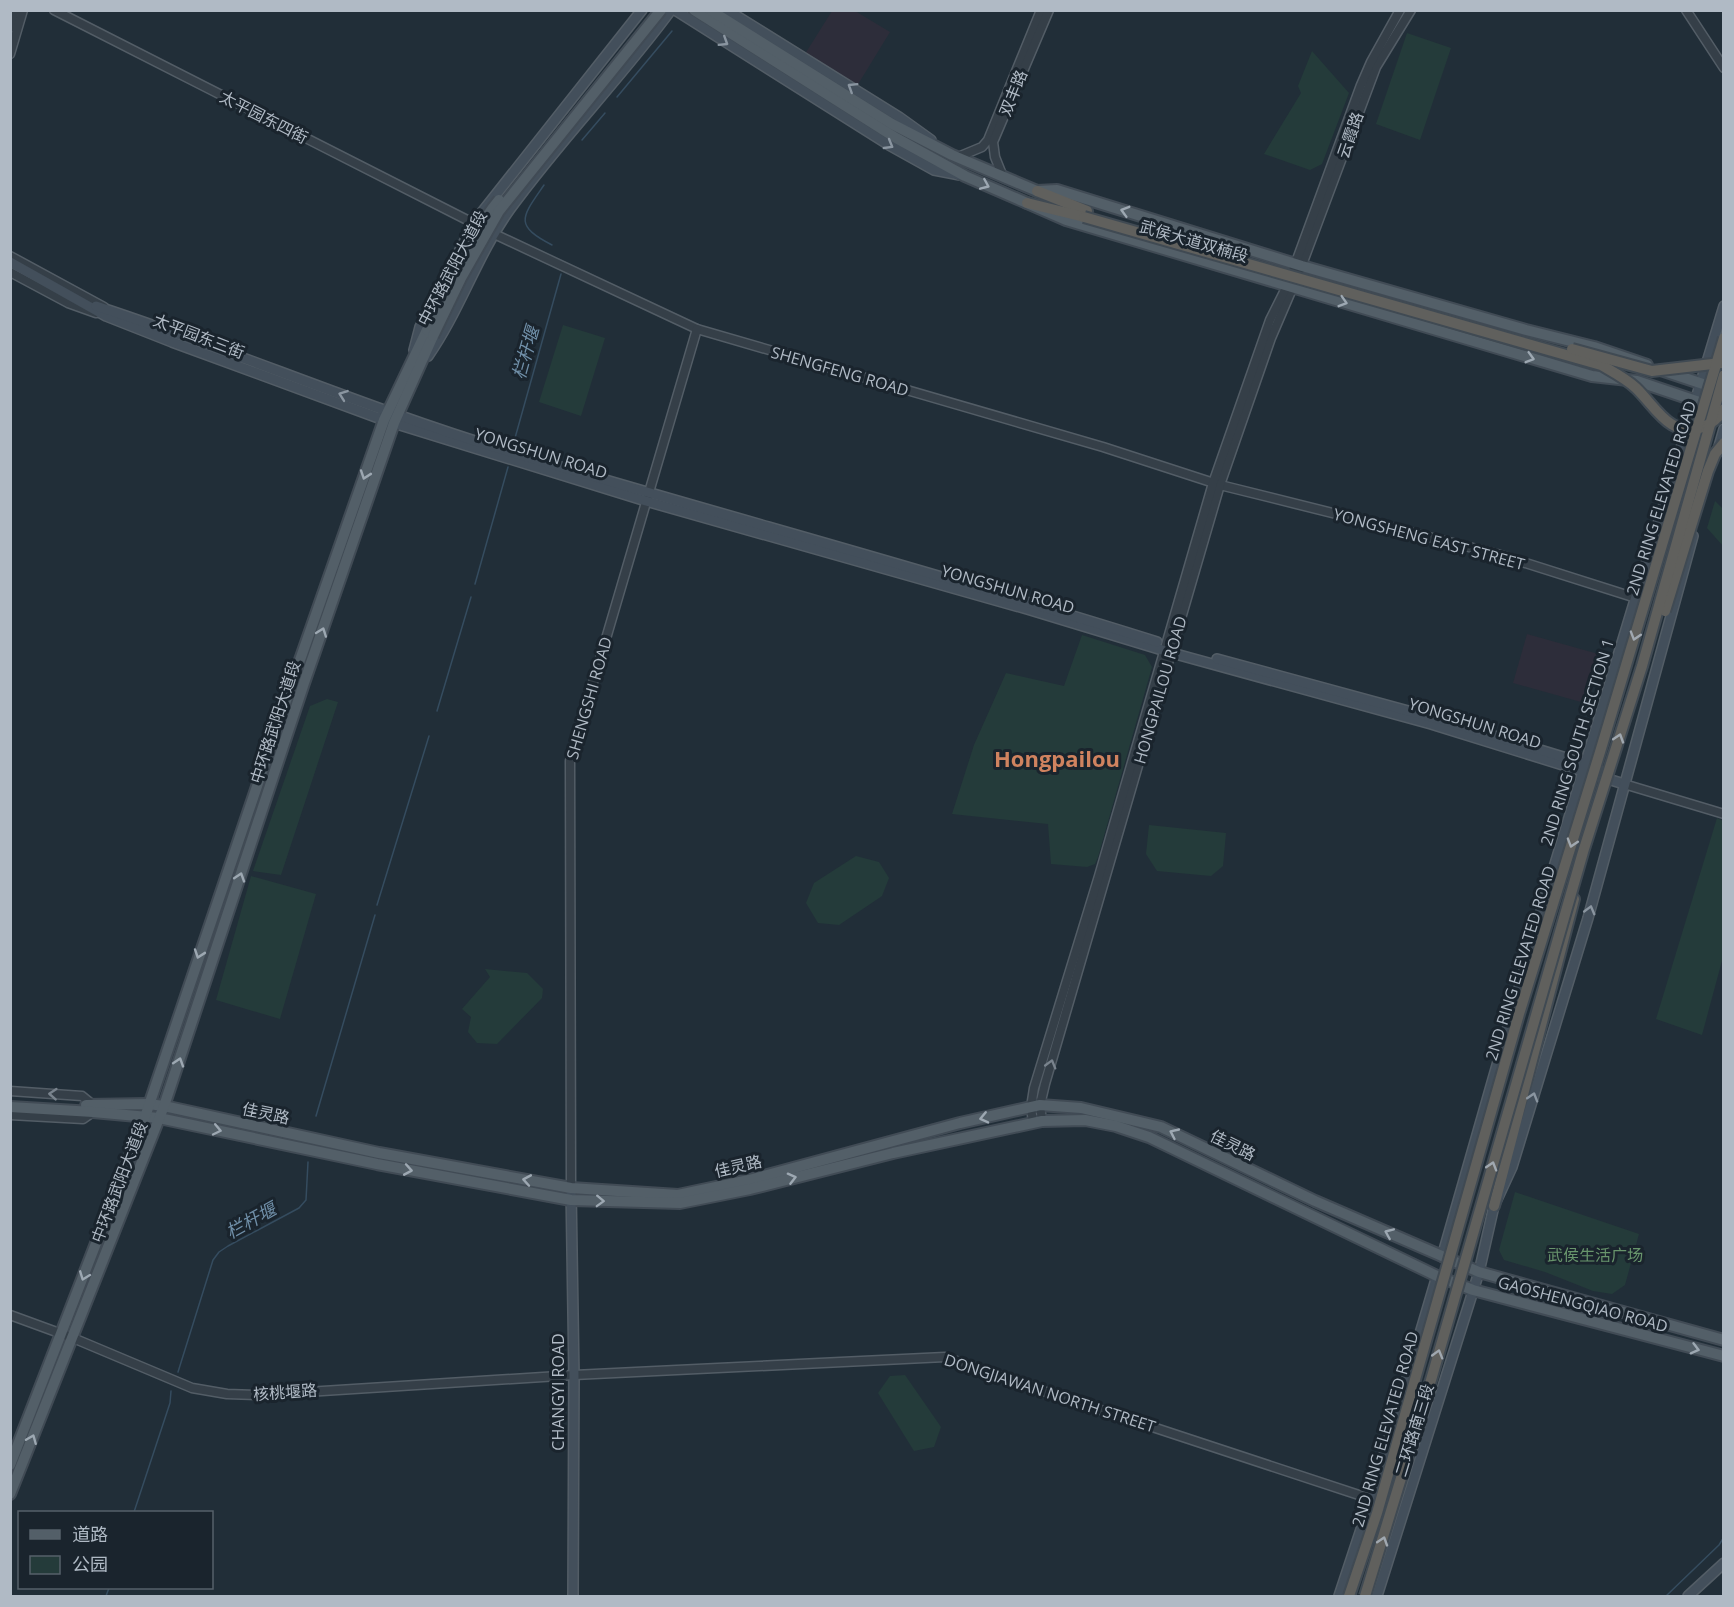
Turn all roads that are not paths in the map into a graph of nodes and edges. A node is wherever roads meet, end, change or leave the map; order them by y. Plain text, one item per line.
1 (15, 10) edge
2 (23, 10) edge
3 (54, 10) edge
4 (642, 10) edge
5 (651, 10) edge
6 (661, 10) edge
7 (673, 10) edge
8 (694, 10) edge
9 (710, 10) edge
10 (727, 10) edge
11 (1041, 10) edge
12 (1049, 10) edge
13 (1400, 10) edge
14 (1411, 10) edge
15 (1686, 10) edge
16 (10, 28) edge
17 (10, 54) edge
18 (1724, 68) edge
19 (955, 156) junction
20 (964, 176) junction
21 (1003, 178) junction
22 (1037, 191) junction
23 (1027, 203) junction
24 (1086, 214) junction
25 (473, 224) junction
26 (494, 234) junction
27 (10, 256) edge
28 (10, 262) edge
29 (1299, 265) junction
30 (10, 272) edge
31 (1291, 285) junction
32 (1724, 306) edge
33 (107, 313) junction
34 (698, 329) junction
35 (430, 333) junction
36 (1724, 338) edge
37 (1724, 363) edge
38 (414, 367) junction
39 (1724, 375) edge
40 (1700, 382) junction
41 (1724, 391) edge
42 (1695, 399) junction
43 (1724, 410) edge
44 (391, 418) junction
45 (1724, 429) edge
46 (1724, 442) edge
47 (1216, 484) junction
48 (648, 497) junction
49 (1636, 598) junction
50 (1168, 649) junction
51 (1642, 666) junction
52 (1585, 768) junction
53 (1624, 784) junction
54 (1724, 814) edge
55 (1583, 852) junction
56 (10, 1091) edge
57 (10, 1100) edge
58 (148, 1104) junction
59 (164, 1106) junction
60 (1036, 1106) junction
61 (10, 1107) edge
62 (65, 1107) junction
63 (93, 1108) junction
64 (10, 1115) edge
65 (145, 1117) junction
66 (159, 1118) junction
67 (1037, 1122) junction
68 (571, 1188) junction
69 (571, 1200) junction
70 (1494, 1206) junction
71 (1442, 1257) junction
72 (1479, 1272) junction
73 (1437, 1276) junction
74 (1473, 1290) junction
75 (10, 1315) edge
76 (68, 1336) junction
77 (1724, 1340) edge
78 (1724, 1356) edge
79 (574, 1375) junction
80 (10, 1465) edge
81 (10, 1494) edge
82 (1371, 1499) junction
83 (1724, 1563) edge
84 (573, 1596) edge
85 (1340, 1596) edge
86 (1349, 1596) edge
87 (1365, 1596) edge
88 (1377, 1596) edge
89 (1688, 1596) edge

1 - 16 street
2 - 17 street
3 - 25 street, 太平园东四街
4 - 25 main road
5 - 35 main road, 中环路武阳大道段, bridge
6 - 35 main road, 中环路武阳大道段, bridge
7 -> 20 main road
7 - 26 main road
8 - 20 main road, 武侯大道双楠段
9 - 19 main road, 武侯大道双楠段
19 -> 10 main road
11 - 19 street, 双丰路
12 - 21 street, 双丰路
13 - 29 street
14 - 29 street, 云霞路
15 - 18 street
19 - 21 main road, 武侯大道双楠段
20 -> 23 main road, 武侯大道双楠段
21 - 22 main road, 武侯大道双楠段
22 - 24 highway
29 -> 22 main road, 武侯大道双楠段
23 - 24 highway
23 - 31 main road, 武侯大道双楠段
24 - 37 highway, bridge
24 - 43 highway, bridge
25 - 26 street, SHENGFENG ROAD
25 - 38 main road
26 - 34 street, SHENGFENG ROAD
26 - 38 main road
27 - 33 street
28 - 33 main road
29 - 31 street, HONGPAILOU ROAD
29 - 40 main road, 武侯大道双楠段
30 - 33 street
31 -> 42 main road, 武侯大道双楠段
31 - 47 street, HONGPAILOU ROAD
32 - 40 main road, 2ND RING SOUTH SECTION 1
33 - 44 main road, YONGSHUN ROAD
34 - 47 street, SHENGFENG ROAD
34 - 48 street, SHENGSHI ROAD
35 - 38 main road, 中环路武阳大道段
36 -> 86 highway, 2ND RING ELEVATED ROAD, bridge
38 - 44 main road, 中环路武阳大道段
39 - 51 highway, 2ND RING ELEVATED ROAD, bridge
40 - 41 main road, 武侯大道双楠段
40 - 42 main road, 2ND RING SOUTH SECTION 1
42 - 43 main road, 武侯大道双楠段
42 - 49 main road, 2ND RING SOUTH SECTION 1
44 - 48 main road, YONGSHUN ROAD
44 -> 58 main road, 中环路武阳大道段
59 -> 44 main road, 中环路武阳大道段
45 - 53 main road
46 - 51 highway, bridge
47 - 49 street, YONGSHENG EAST STREET
47 - 50 street, HONGPAILOU ROAD
48 - 50 main road, YONGSHUN ROAD
48 - 68 street, SHENGSHI ROAD
49 - 52 main road, 2ND RING SOUTH SECTION 1
50 - 52 main road, YONGSHUN ROAD
50 - 60 street, HONGPAILOU ROAD
55 -> 51 highway, 2ND RING ELEVATED ROAD, bridge
52 - 53 main road, YONGSHUN ROAD
52 - 71 main road, 2ND RING SOUTH SECTION 1
53 - 54 street
70 -> 53 main road
55 - 70 highway, bridge
87 -> 55 highway, 2ND RING ELEVATED ROAD, bridge
63 -> 56 street
57 - 62 main road, 佳灵路
58 - 59 main road, 佳灵路
58 - 63 main road, 佳灵路
58 - 65 main road, 中环路武阳大道段
59 - 66 main road, 中环路武阳大道段
68 -> 59 main road, 佳灵路
60 - 67 street, HONGPAILOU ROAD
60 -> 68 main road, 佳灵路
71 -> 60 main road, 佳灵路
61 - 62 main road, 佳灵路
62 - 63 main road, 佳灵路
63 - 64 street
63 - 65 main road, 佳灵路
65 - 66 main road, 佳灵路
65 -> 76 main road, 中环路武阳大道段
66 -> 69 main road, 佳灵路
66 - 76 main road, 中环路武阳大道段
69 -> 67 main road, 佳灵路
67 - 73 main road, 佳灵路
68 - 69 main road, CHANGYI ROAD
69 - 79 main road, CHANGYI ROAD
70 - 72 main road
71 - 72 main road, GAOSHENGQIAO ROAD
71 - 73 main road
72 - 74 main road, 二环路南三段
72 - 77 main road, GAOSHENGQIAO ROAD
73 - 74 main road, GAOSHENGQIAO ROAD
73 - 82 main road, 二环路南三段
74 -> 78 main road, GAOSHENGQIAO ROAD
74 - 88 main road, 二环路南三段
75 - 76 street, 核桃堰路
76 - 79 street, 核桃堰路
76 - 80 main road, 中环路武阳大道段
81 -> 76 main road, 中环路武阳大道段
79 - 82 street, DONGJIAWAN NORTH STREET
79 - 84 main road, CHANGYI ROAD
82 - 85 main road, 二环路南三段
83 - 89 main road

